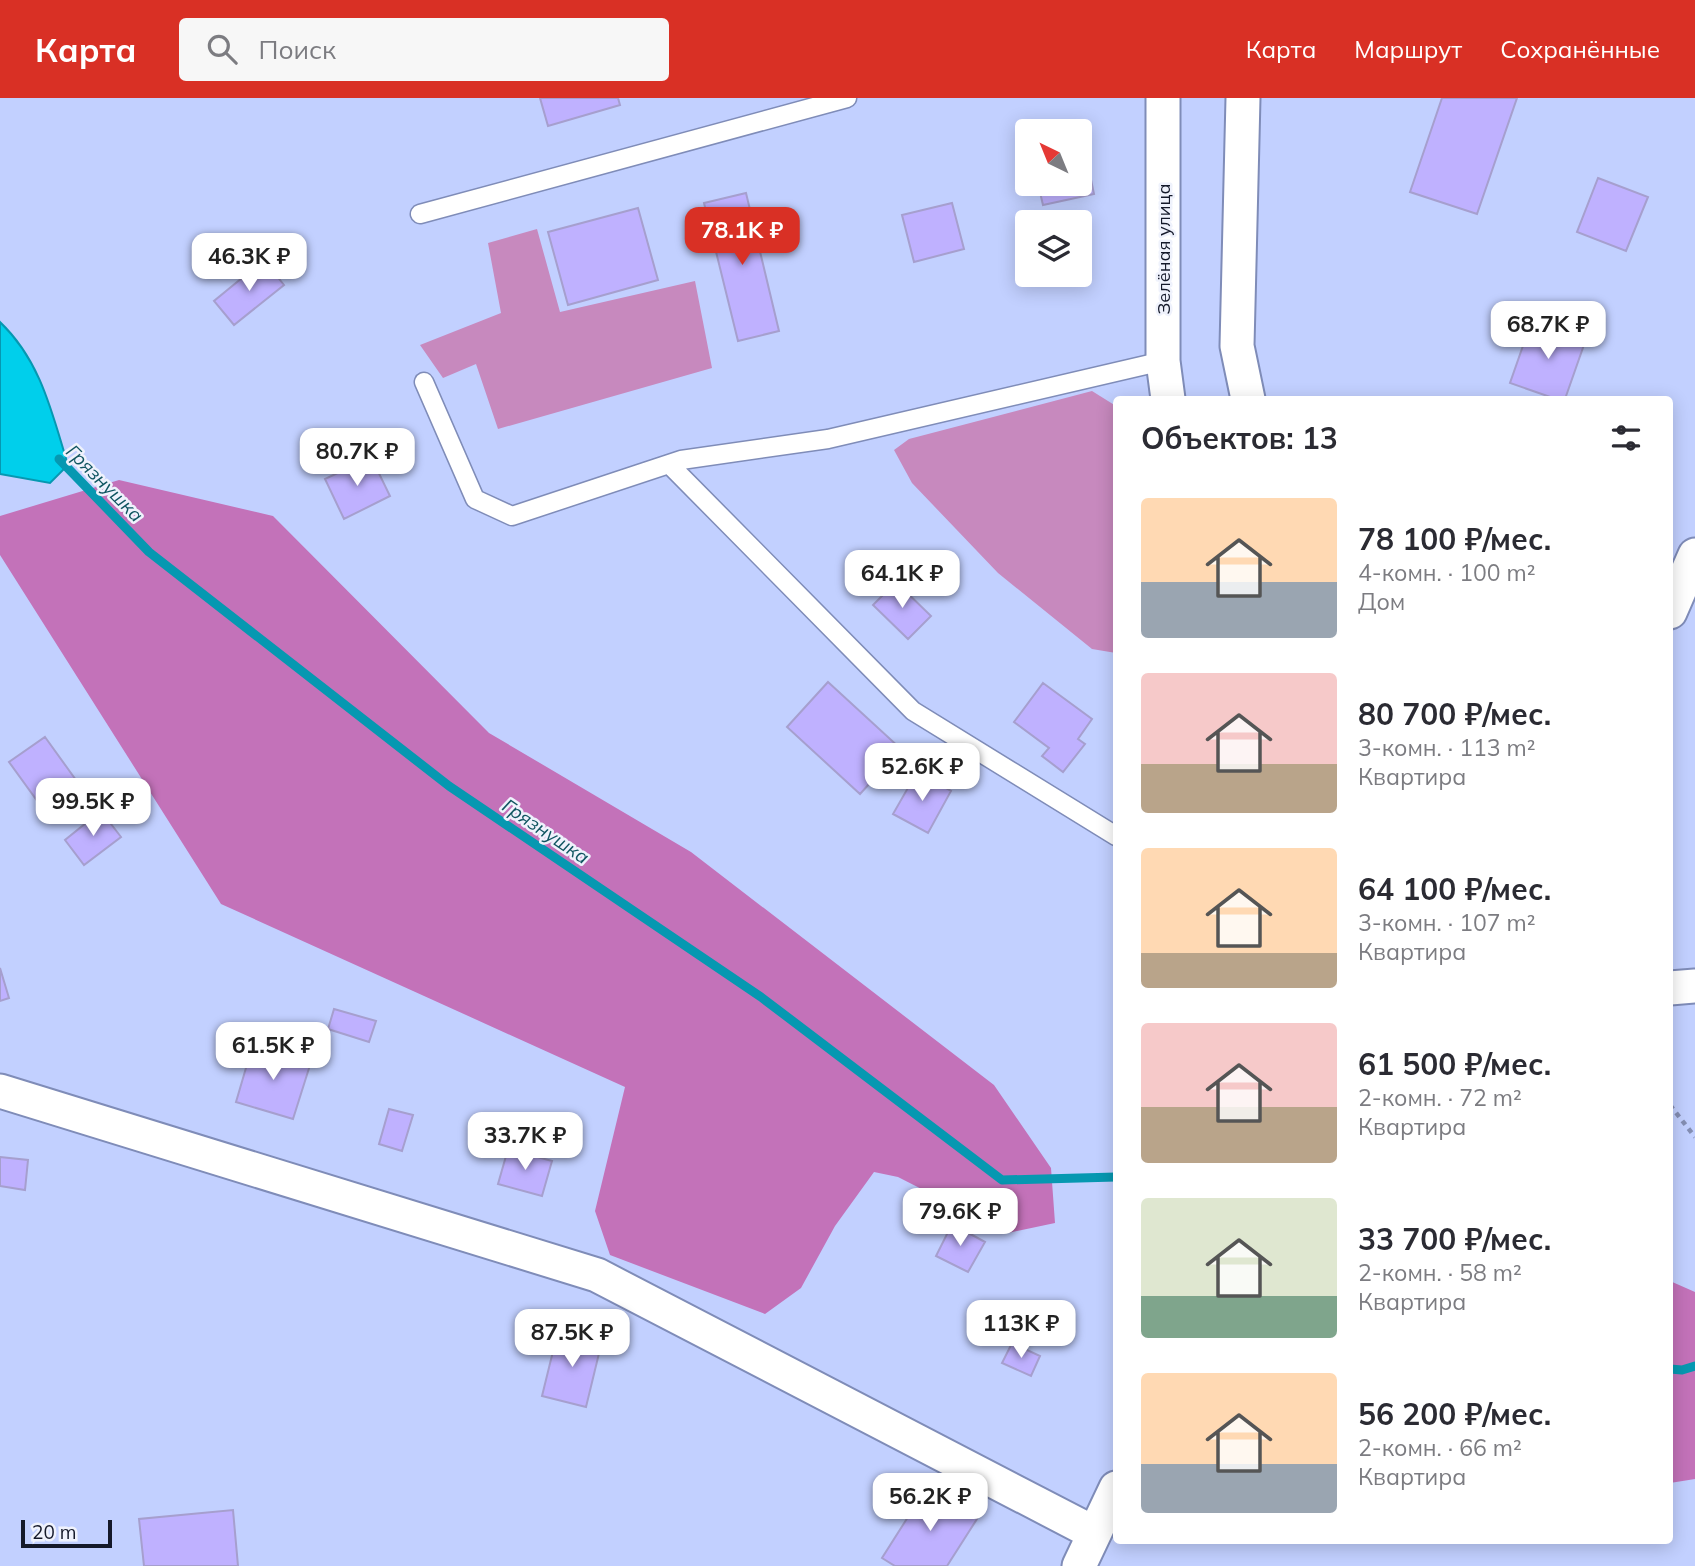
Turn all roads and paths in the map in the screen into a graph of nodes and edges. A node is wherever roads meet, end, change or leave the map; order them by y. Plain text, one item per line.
1 (847, 98) edge
2 (1163, 98) edge
3 (1243, 98) edge
4 (420, 214) dead end
5 (1163, 361) junction
6 (424, 382) dead end
7 (1168, 396) edge
8 (1247, 396) edge
9 (669, 464) junction
10 (1695, 555) edge
11 (1673, 605) edge
12 (1113, 834) edge
13 (1695, 986) edge
14 (1673, 988) edge
15 (0, 1091) edge
16 (1673, 1109) edge
17 (1695, 1137) edge
18 (1113, 1494) edge
19 (1094, 1533) junction
20 (1079, 1566) edge

1 - 4 lane
2 - 5 street, Зелёная улица
3 - 8 street
5 - 7 street, Зелёная улица
5 - 9 lane
6 - 9 lane
9 - 12 lane
10 - 11 street
13 - 14 street
15 - 19 street
16 - 17 path
18 - 19 street
19 - 20 street

